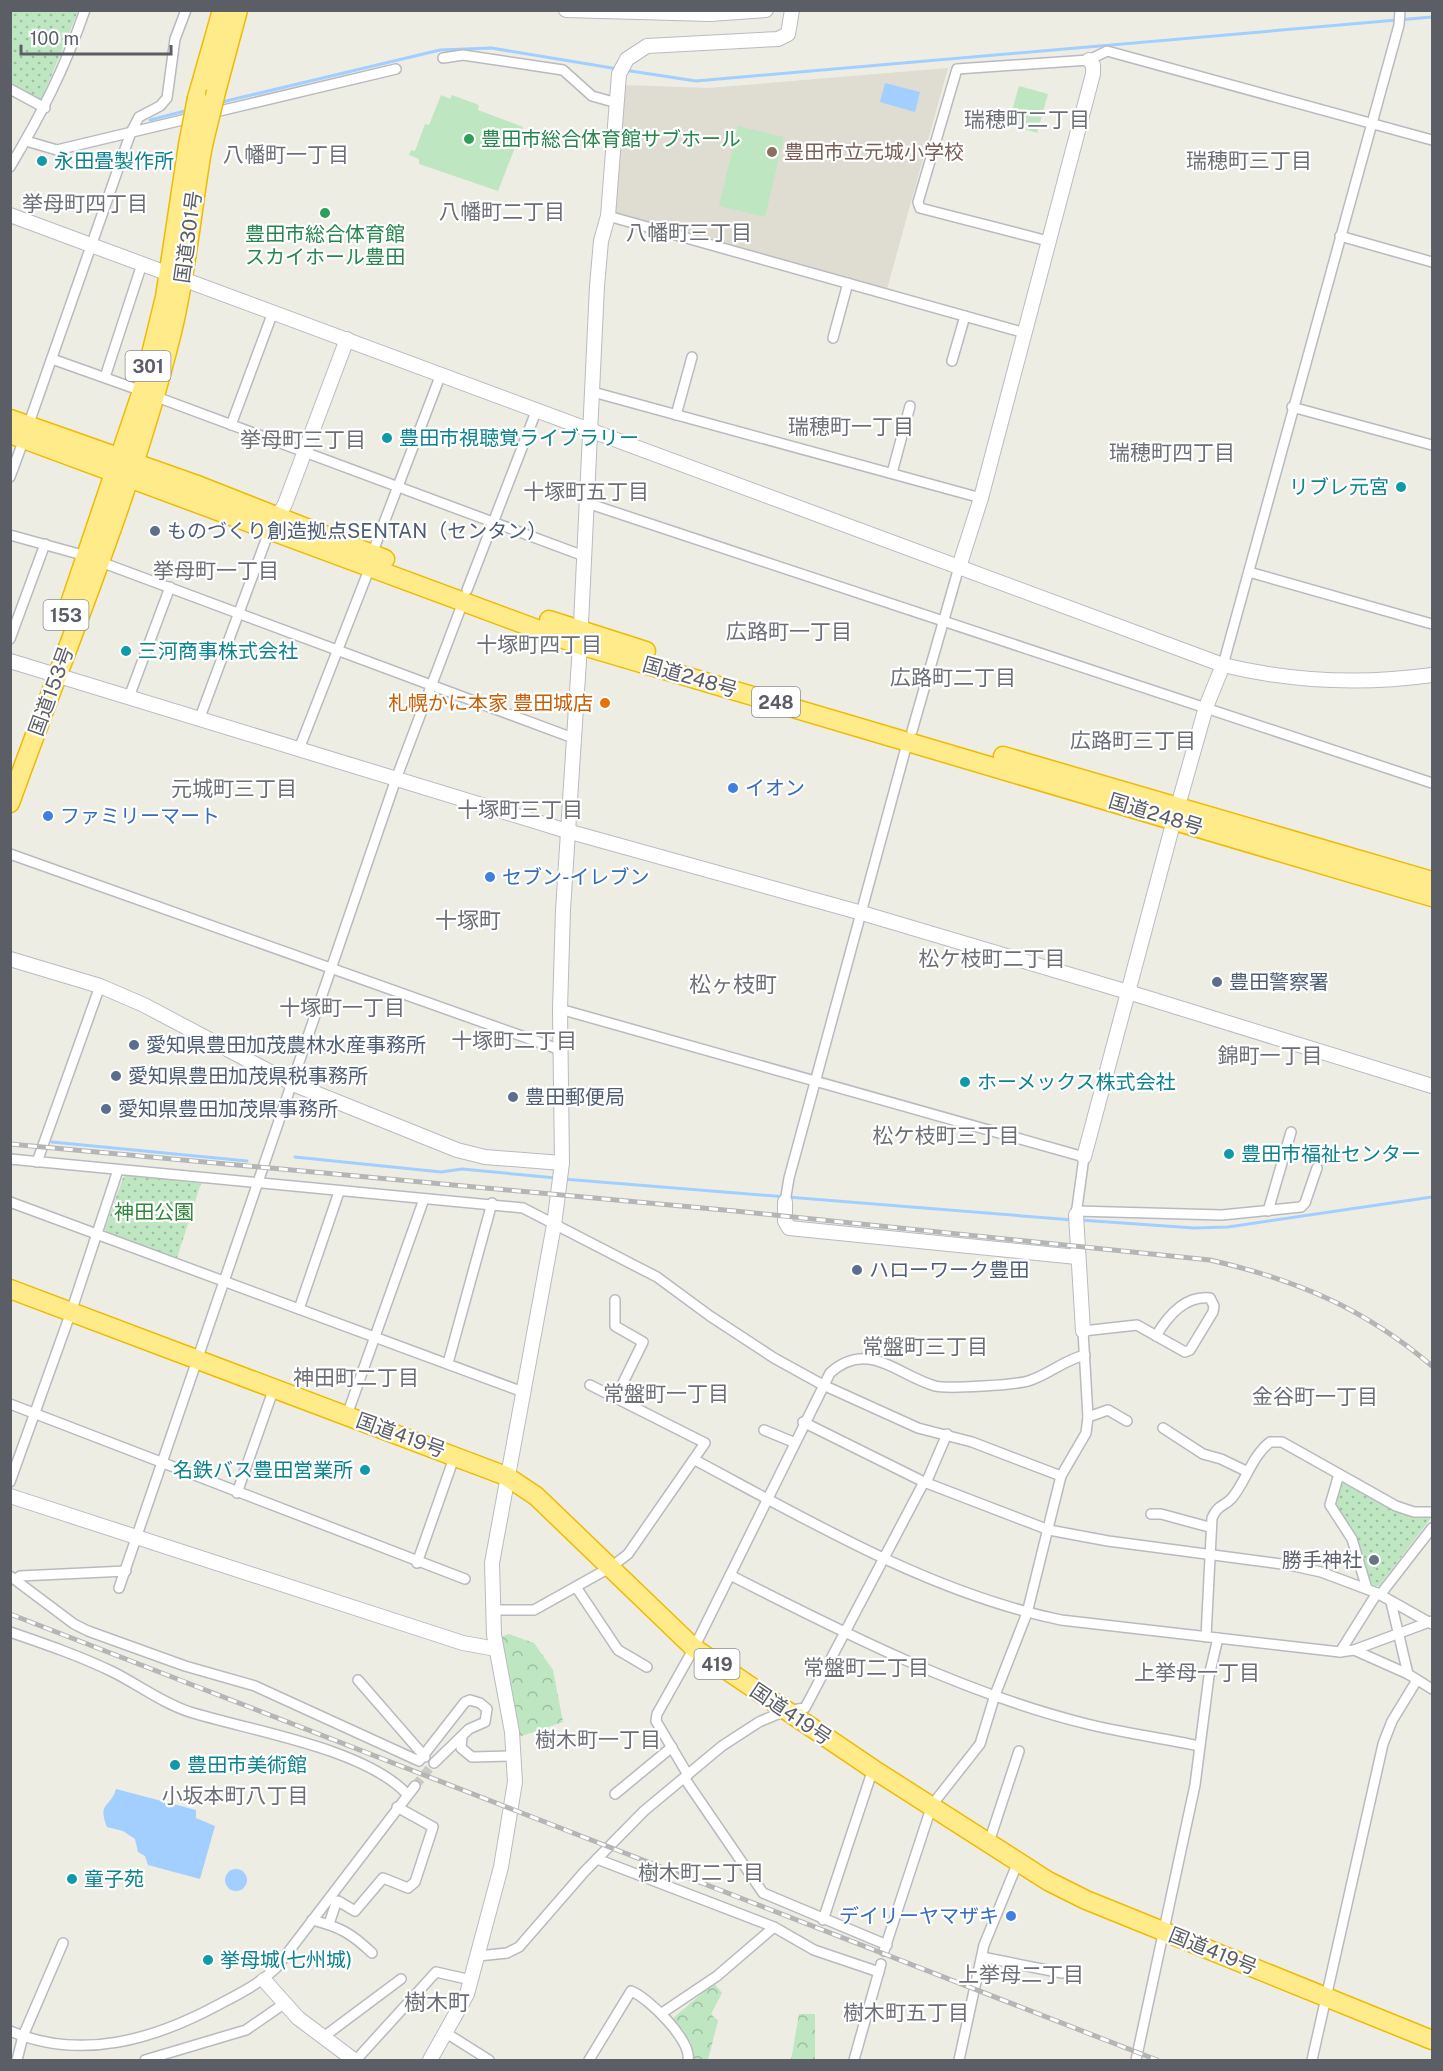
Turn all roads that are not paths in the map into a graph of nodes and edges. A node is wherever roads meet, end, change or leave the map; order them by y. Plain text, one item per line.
1 (85, 10) edge
2 (186, 10) edge
3 (222, 10) edge
4 (238, 10) edge
5 (566, 10) edge
6 (766, 10) edge
7 (792, 10) edge
8 (1400, 11) edge
9 (443, 58) dead end
10 (1089, 60) junction
11 (396, 69) dead end
12 (10, 89) edge
13 (617, 103) junction
14 (45, 108) junction
15 (1371, 123) junction
16 (130, 132) junction
17 (26, 140) junction
18 (1432, 140) edge
19 (195, 145) junction
20 (10, 167) edge
21 (10, 215) edge
22 (608, 216) junction
23 (1340, 236) junction
24 (1048, 241) junction
25 (93, 246) junction
26 (1432, 262) edge
27 (142, 264) junction
28 (175, 276) junction
29 (848, 283) junction
30 (273, 312) junction
31 (965, 316) junction
32 (1025, 333) junction
33 (833, 338) dead end
34 (347, 339) junction
35 (692, 357) dead end
36 (52, 359) junction
37 (952, 361) dead end
38 (441, 374) junction
39 (105, 377) junction
40 (593, 392) junction
41 (148, 394) junction
42 (910, 406) dead end
43 (1292, 406) junction
44 (537, 409) junction
45 (676, 415) junction
46 (10, 419) edge
47 (231, 425) junction
48 (590, 430) junction
49 (21, 433) edge
50 (1432, 446) edge
51 (304, 452) junction
52 (125, 467) junction
53 (892, 473) junction
54 (10, 477) edge
55 (398, 487) junction
56 (981, 498) junction
57 (587, 503) junction
58 (274, 523) junction
59 (492, 523) junction
60 (10, 535) edge
61 (45, 544) junction
62 (584, 556) junction
63 (92, 559) junction
64 (371, 561) junction
65 (959, 567) junction
66 (1249, 572) junction
67 (170, 587) junction
68 (465, 596) junction
69 (238, 613) junction
70 (945, 620) junction
71 (1432, 624) edge
72 (580, 638) junction
73 (10, 639) edge
74 (336, 649) junction
75 (10, 661) edge
76 (1222, 665) junction
77 (50, 675) junction
78 (1432, 675) edge
79 (432, 685) junction
80 (129, 697) junction
81 (1206, 707) junction
82 (198, 720) junction
83 (910, 735) junction
84 (573, 738) junction
85 (299, 749) junction
86 (10, 769) edge
87 (396, 779) junction
88 (1432, 783) edge
89 (10, 803) edge
90 (1176, 812) junction
91 (567, 831) junction
92 (10, 854) edge
93 (1432, 881) edge
94 (1432, 897) edge
95 (862, 913) junction
96 (10, 958) edge
97 (333, 968) junction
98 (100, 986) junction
99 (1128, 992) junction
100 (560, 1009) junction
101 (561, 1050) junction
102 (816, 1082) junction
103 (293, 1084) junction
104 (1432, 1086) edge
105 (1291, 1132) dead end
106 (1084, 1157) junction
107 (10, 1159) edge
108 (37, 1162) junction
109 (562, 1163) junction
110 (1317, 1168) dead end
111 (118, 1170) junction
112 (259, 1183) junction
113 (339, 1192) junction
114 (786, 1197) joint
115 (424, 1199) junction
116 (10, 1202) edge
117 (492, 1203) junction
118 (1268, 1211) junction
119 (1076, 1213) junction
120 (554, 1225) junction
121 (96, 1234) junction
122 (1077, 1257) junction
123 (224, 1281) junction
124 (10, 1289) edge
125 (615, 1300) dead end
126 (299, 1309) junction
127 (71, 1312) junction
128 (1083, 1331) junction
129 (1156, 1336) junction
130 (376, 1337) junction
131 (1085, 1355) junction
132 (198, 1359) junction
133 (448, 1363) junction
134 (590, 1385) dead end
135 (823, 1385) junction
136 (274, 1388) junction
137 (523, 1392) junction
138 (616, 1397) junction
139 (10, 1404) edge
140 (34, 1413) junction
141 (347, 1415) junction
142 (1088, 1417) junction
143 (1127, 1421) dead end
144 (803, 1422) junction
145 (1163, 1428) dead end
146 (764, 1430) dead end
147 (947, 1434) junction
148 (794, 1442) junction
149 (455, 1455) junction
150 (695, 1460) junction
151 (162, 1464) junction
152 (1246, 1471) junction
153 (1339, 1474) junction
154 (506, 1476) junction
155 (1061, 1476) junction
156 (10, 1482) edge
157 (925, 1482) junction
158 (237, 1493) junction
159 (10, 1496) edge
160 (766, 1498) junction
161 (1432, 1512) edge
162 (1150, 1514) dead end
163 (1209, 1527) junction
164 (1432, 1528) edge
165 (1049, 1530) junction
166 (137, 1536) junction
167 (1210, 1556) junction
168 (885, 1557) junction
169 (417, 1563) junction
170 (611, 1567) junction
171 (126, 1571) junction
172 (730, 1575) junction
173 (13, 1577) edge
174 (465, 1579) dead end
175 (576, 1587) junction
176 (119, 1588) dead end
177 (1375, 1593) junction
178 (1391, 1602) junction
179 (493, 1610) junction
180 (1027, 1613) junction
181 (1431, 1622) edge
182 (10, 1632) edge
183 (843, 1632) junction
184 (1398, 1634) junction
185 (1206, 1637) junction
186 (1218, 1638) junction
187 (694, 1648) junction
188 (496, 1649) junction
189 (1354, 1650) junction
190 (1340, 1652) junction
191 (647, 1667) dead end
192 (1408, 1674) junction
193 (358, 1680) dead end
194 (1417, 1680) junction
195 (1432, 1689) edge
196 (995, 1695) junction
197 (785, 1711) junction
198 (462, 1736) junction
199 (1199, 1746) junction
200 (672, 1747) junction
201 (1019, 1751) dead end
202 (513, 1755) junction
203 (424, 1757) junction
204 (434, 1763) tunnel mouth
205 (873, 1769) junction
206 (686, 1777) junction
207 (414, 1786) tunnel mouth
208 (407, 1794) junction
209 (615, 1794) dead end
210 (932, 1806) junction
211 (397, 1807) junction
212 (989, 1842) junction
213 (597, 1858) junction
214 (1018, 1862) junction
215 (312, 1920) junction
216 (823, 1920) junction
217 (329, 1924) junction
218 (774, 1927) junction
219 (1164, 1931) junction
220 (63, 1943) dead end
221 (372, 1953) dead end
222 (478, 1956) junction
223 (981, 1957) junction
224 (1062, 1973) dead end
225 (401, 1979) dead end
226 (264, 1980) junction
227 (471, 1980) junction
228 (1326, 1996) junction
229 (285, 2003) junction
230 (662, 2013) junction
231 (10, 2031) edge
232 (446, 2033) junction
233 (23, 2036) junction
234 (322, 2038) junction
235 (1432, 2040) edge
236 (17, 2061) edge
237 (145, 2061) edge
238 (355, 2061) edge
239 (430, 2061) edge
240 (489, 2061) edge
241 (589, 2061) edge
242 (688, 2061) edge
243 (854, 2061) edge
244 (959, 2061) edge
245 (1136, 2061) edge
246 (1312, 2061) edge

1 - 14 street
2 - 16 street
3 - 19 highway, 国道301号 / 301, bridge
4 - 19 highway, 国道301号 / 301, bridge
5 - 6 street
7 - 13 street
8 - 15 street
9 - 13 street
10 - 15 street
10 - 24 street
10 - 24 street
11 - 16 street
12 - 14 street
13 - 22 street
14 - 17 street
15 - 18 street
15 - 23 street
16 - 17 street
16 - 25 street
17 - 20 street
19 - 28 highway, 国道301号 / 301
21 - 25 street
22 - 29 street
22 - 40 street
23 - 26 street
23 - 43 street
24 - 32 street
25 - 27 street
25 - 36 street
27 - 28 street
27 - 39 street
28 - 30 street
28 - 41 highway, 国道301号 / 301
29 - 31 street
29 - 33 street
30 - 34 street
30 - 47 street
31 - 32 street
31 - 37 street
32 - 56 street
34 - 38 street
34 - 51 street
35 - 45 street
36 - 39 street
36 - 49 street
38 - 44 street
38 - 55 street
39 - 41 street
40 - 45 street
40 - 48 street
41 - 47 street
41 - 52 highway, 国道301号 / 301
42 - 53 street
43 - 50 street
43 - 66 street
44 - 48 street
44 - 59 street
45 - 53 street
46 - 49 highway
47 - 51 street
48 - 57 street
48 - 65 street
49 - 52 highway
49 - 54 street
51 - 55 street
51 - 58 street
52 - 58 highway, 国道248号 / 248
52 - 63 highway, 国道153号 / 153
53 - 56 street
55 - 59 street
55 - 64 street
56 - 65 street
57 - 62 street
57 - 70 street
58 - 64 highway, 国道248号 / 248
58 - 69 street
59 - 62 street
59 - 68 street
60 - 61 street
61 - 63 street
61 - 73 street
62 - 72 street
63 - 67 street
63 - 77 highway, 国道153号 / 153
64 - 68 highway, 国道248号 / 248
64 - 74 street
65 - 70 street
65 - 76 street
66 - 71 street
66 - 76 street
67 - 69 street
67 - 80 street
68 - 72 highway, 国道248号 / 248
68 - 79 street
69 - 74 street
69 - 82 street
70 - 81 street
70 - 83 street
72 - 83 highway, 国道248号 / 248
72 - 84 street
74 - 79 street
74 - 85 street
75 - 77 street
76 - 78 street
76 - 81 street
77 - 80 street
77 - 86 highway, 国道153号 / 153
77 - 89 highway, 国道153号 / 153
79 - 84 street
79 - 87 street
80 - 82 street
81 - 88 street
81 - 90 street
82 - 85 street
83 - 90 highway, 国道248号 / 248
83 - 95 street
84 - 91 street
85 - 87 street
87 - 91 street
87 - 97 street
90 - 93 highway, 国道248号 / 248
90 - 94 highway, 国道248号 / 248
90 - 99 street
91 - 95 street
91 - 100 street
92 - 97 street
95 - 99 street
95 - 102 street
96 - 98 street
97 - 101 street
97 - 103 street
98 - 103 street
98 - 108 street
99 - 104 street
99 - 106 street
100 - 101 street
100 - 102 street
101 - 109 street
102 - 106 street
102 - 114 street
103 - 109 street
103 - 112 street
105 - 118 street
106 - 119 street
107 - 108 street
108 - 111 street
109 - 120 street
110 - 118 street
111 - 112 street
111 - 121 street
112 - 113 street
112 - 123 street
113 - 115 street
113 - 126 street
114 - 122 street
115 - 117 street
115 - 130 street
116 - 121 street
117 - 120 street
117 - 133 street
118 - 119 street
119 - 122 street
120 - 135 street
120 - 137 street
121 - 123 street
121 - 127 street
122 - 128 street
123 - 126 street
123 - 132 street
124 - 127 highway, 国道419号 / 419
125 - 138 street
126 - 130 street
127 - 132 highway, 国道419号 / 419
127 - 140 street
128 - 129 street
128 - 131 street
129 - 129 street
130 - 133 street
130 - 141 street
131 - 135 street
131 - 142 street
132 - 136 highway, 国道419号 / 419
132 - 151 street
133 - 137 street
134 - 138 street
135 - 144 street
135 - 147 street
136 - 141 highway, 国道419号 / 419
136 - 158 street
137 - 154 street
138 - 150 street
139 - 140 street
140 - 151 street
140 - 156 street
141 - 149 highway, 国道419号 / 419
142 - 143 street
142 - 155 street
144 - 148 street
144 - 157 street
145 - 152 street
146 - 148 street
147 - 155 street
147 - 157 street
148 - 160 street
149 - 154 highway, 国道419号 / 419
149 - 169 street
150 - 160 street
150 - 170 street
151 - 158 street
151 - 166 street
152 - 153 street
152 - 163 street
153 - 161 street
153 - 177 street
154 - 170 highway, 国道419号 / 419
154 - 179 street
155 - 165 street
157 - 165 street
157 - 168 street
158 - 169 street
159 - 166 street
160 - 168 street
160 - 172 street
162 - 163 street
163 - 167 street
164 - 177 street
165 - 167 street
165 - 180 street
166 - 171 street
166 - 188 street
167 - 177 street
167 - 185 street
168 - 180 street
168 - 183 street
169 - 174 street
170 - 175 street
170 - 187 highway, 国道419号 / 419
171 - 173 street
171 - 176 street
172 - 183 street
172 - 187 street
173 - 203 street
175 - 179 street
175 - 191 street
177 - 178 street
177 - 190 street
178 - 181 street
178 - 184 street
179 - 188 street
180 - 185 street
180 - 196 street
181 - 184 street
182 - 208 street
183 - 196 street
183 - 197 street
184 - 189 street
184 - 192 street
185 - 186 street
186 - 190 street
186 - 199 street
187 - 197 highway, 国道419号 / 419
187 - 200 street
188 - 202 street
189 - 190 street
189 - 192 street
192 - 194 street
193 - 203 street
194 - 195 street
194 - 228 street
196 - 199 street
196 - 210 street
197 - 205 highway, 国道419号 / 419
197 - 206 street
198 - 202 street
198 - 203 street
198 - 204 street
199 - 219 street
200 - 206 street
200 - 209 street
201 - 212 street
202 - 222 street
205 - 210 highway, 国道419号 / 419
205 - 216 street
206 - 213 street
206 - 216 street
207 - 208 street
208 - 211 street
210 - 212 highway, 国道419号 / 419
210 - 216 street
211 - 215 street
211 - 217 street
212 - 214 highway, 国道419号 / 419
213 - 218 street
213 - 222 street
214 - 219 highway, 国道419号 / 419
214 - 223 street
215 - 217 street
215 - 226 street
217 - 221 street
218 - 230 street
218 - 243 street
219 - 228 highway, 国道419号 / 419
219 - 245 street
220 - 233 street
222 - 227 street
223 - 224 street
223 - 244 street
225 - 234 street
226 - 229 street
226 - 233 street
227 - 232 street
227 - 238 street
228 - 235 highway, 国道419号 / 419
228 - 246 street
229 - 234 street
229 - 237 street
230 - 241 street
230 - 242 street
231 - 233 street
232 - 239 street
232 - 240 street
233 - 236 street
234 - 238 street

